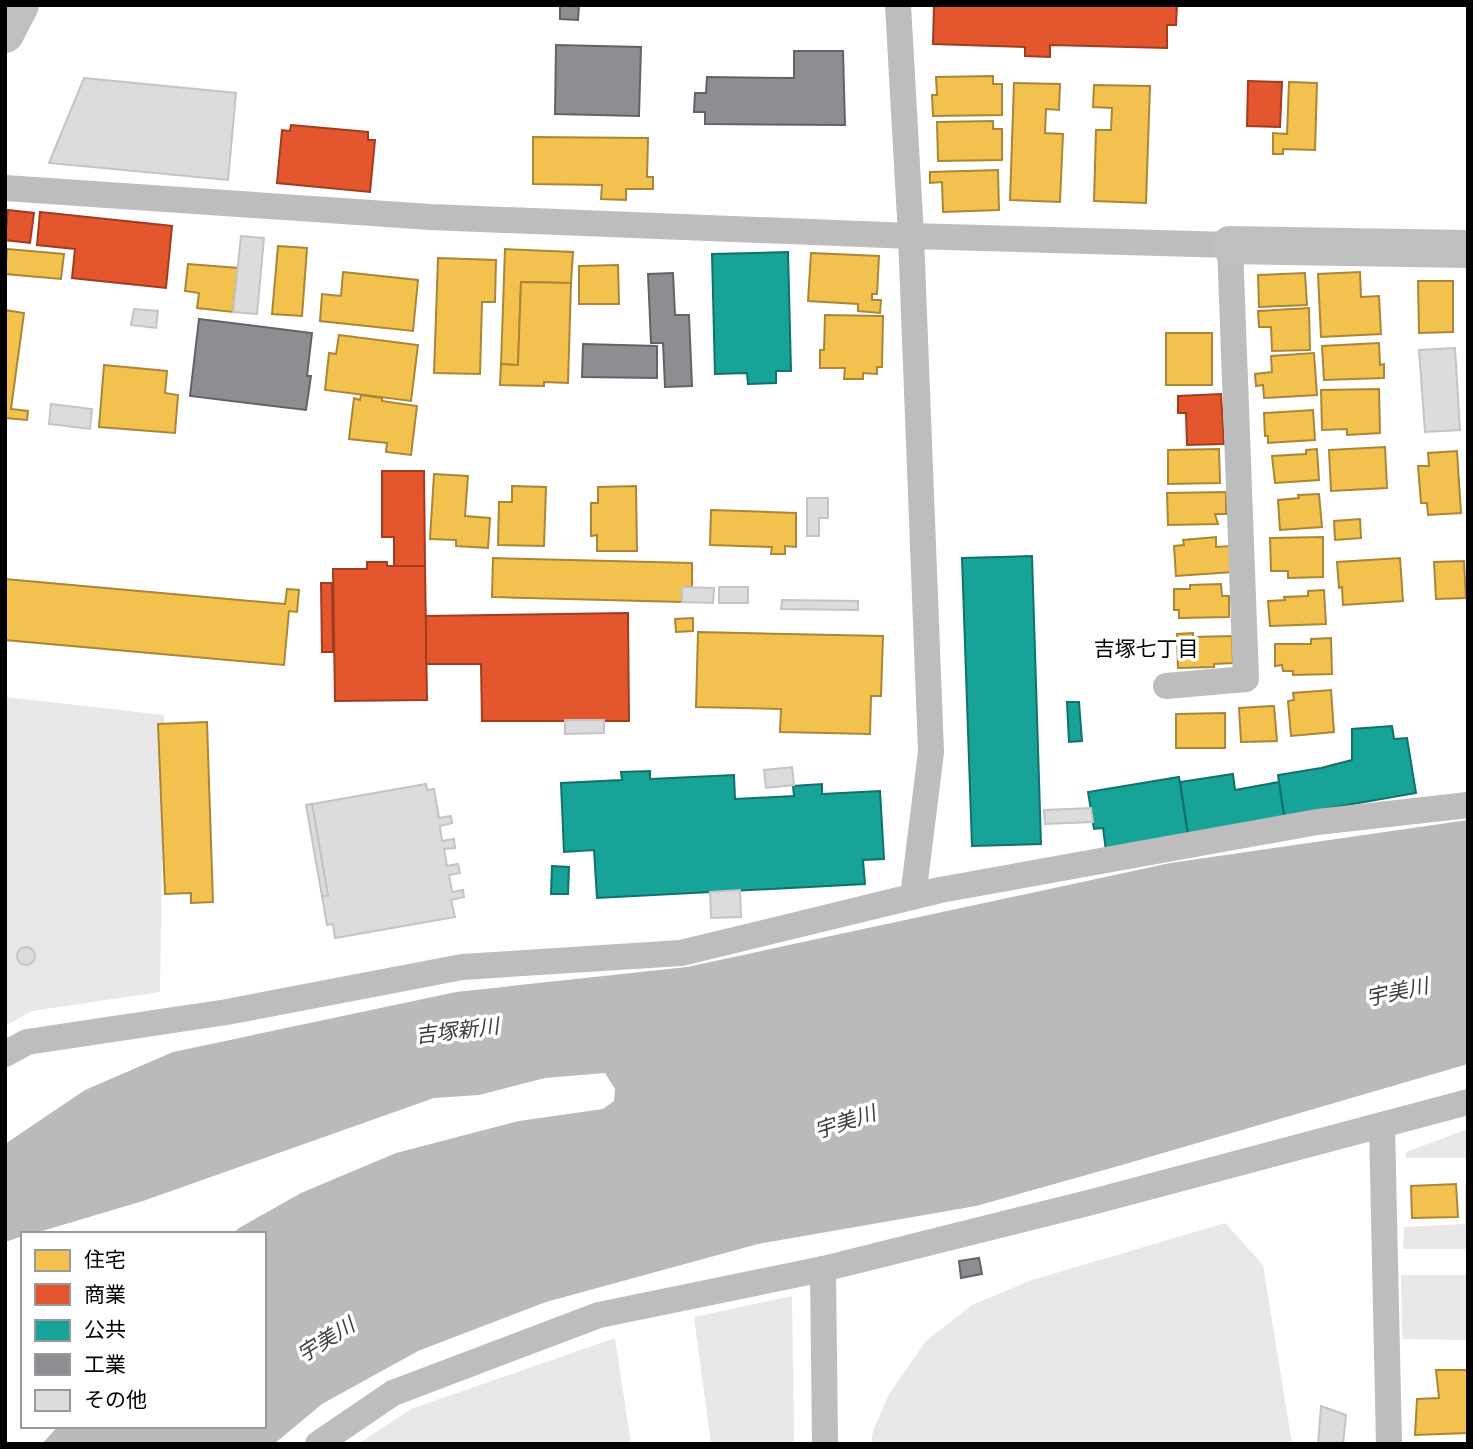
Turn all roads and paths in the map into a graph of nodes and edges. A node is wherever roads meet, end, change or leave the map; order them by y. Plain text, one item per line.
1 (20, 5) edge
2 (898, 5) edge
3 (5, 34) edge
4 (5, 188) edge
5 (911, 236) junction
6 (1230, 245) junction
7 (1468, 249) edge
8 (1166, 686) dead end
9 (1468, 805) edge
10 (913, 897) junction
11 (5, 1054) edge
12 (1468, 1102) edge
13 (1382, 1125) junction
14 (823, 1269) junction
15 (318, 1444) edge
16 (825, 1444) edge
17 (1389, 1444) edge

1 - 3 street
2 - 5 street
4 - 5 street
5 - 6 street
5 - 10 street
6 - 7 street
6 - 8 street
9 - 10 street
10 - 11 street
12 - 13 street
13 - 14 street
13 - 17 street
14 - 15 street
14 - 16 street

